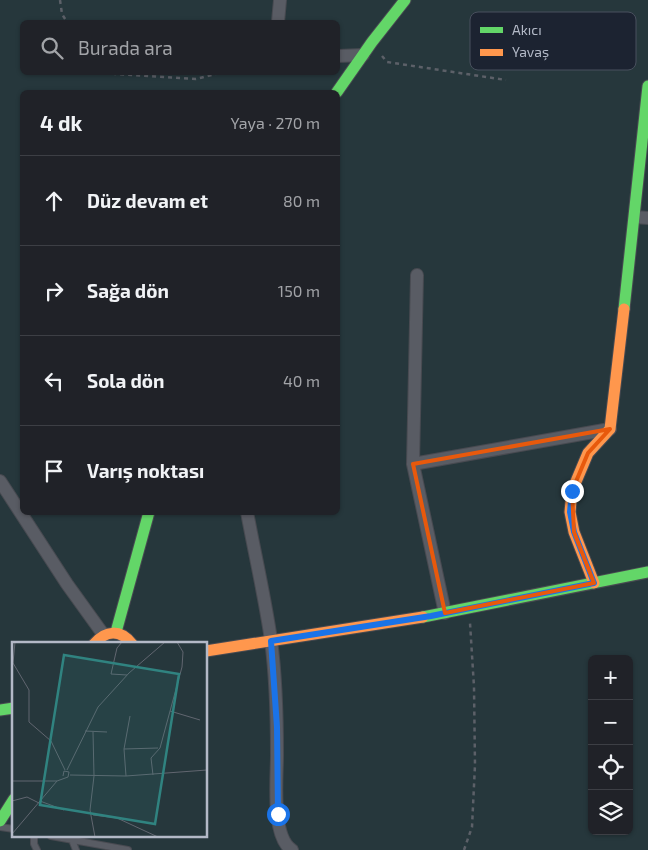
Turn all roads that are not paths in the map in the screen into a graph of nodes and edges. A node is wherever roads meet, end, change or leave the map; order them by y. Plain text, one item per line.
1 (280, 0) edge
2 (405, 0) edge
3 (278, 20) edge
4 (363, 55) junction
5 (340, 56) edge
6 (648, 86) edge
7 (337, 90) edge
8 (642, 218) edge
9 (417, 275) dead end
10 (610, 429) junction
11 (413, 464) junction
12 (0, 481) edge
13 (20, 512) edge
14 (22, 515) edge
15 (148, 515) edge
16 (248, 515) edge
17 (648, 572) edge
18 (594, 583) junction
19 (445, 613) junction
20 (105, 637) edge
21 (271, 641) junction
22 (131, 642) edge
23 (208, 651) edge
24 (12, 802) edge
25 (0, 821) edge
26 (34, 838) edge
27 (62, 838) edge
28 (72, 840) junction
29 (37, 850) edge
30 (76, 850) edge
31 (128, 850) edge
32 (292, 850) edge

1 - 3 street
2 - 4 street
4 - 5 street
4 - 7 street
6 - 8 street
8 - 10 street
9 - 11 street
10 - 11 street
10 - 18 street
11 - 19 street
12 - 13 street
14 - 20 street
15 - 20 street
16 - 21 street
17 - 18 street
18 - 19 street
19 - 21 street
20 - 22 street
21 - 23 street
21 - 32 street
24 - 25 street
26 - 29 lane
27 - 28 lane
28 - 30 lane
28 - 31 lane

